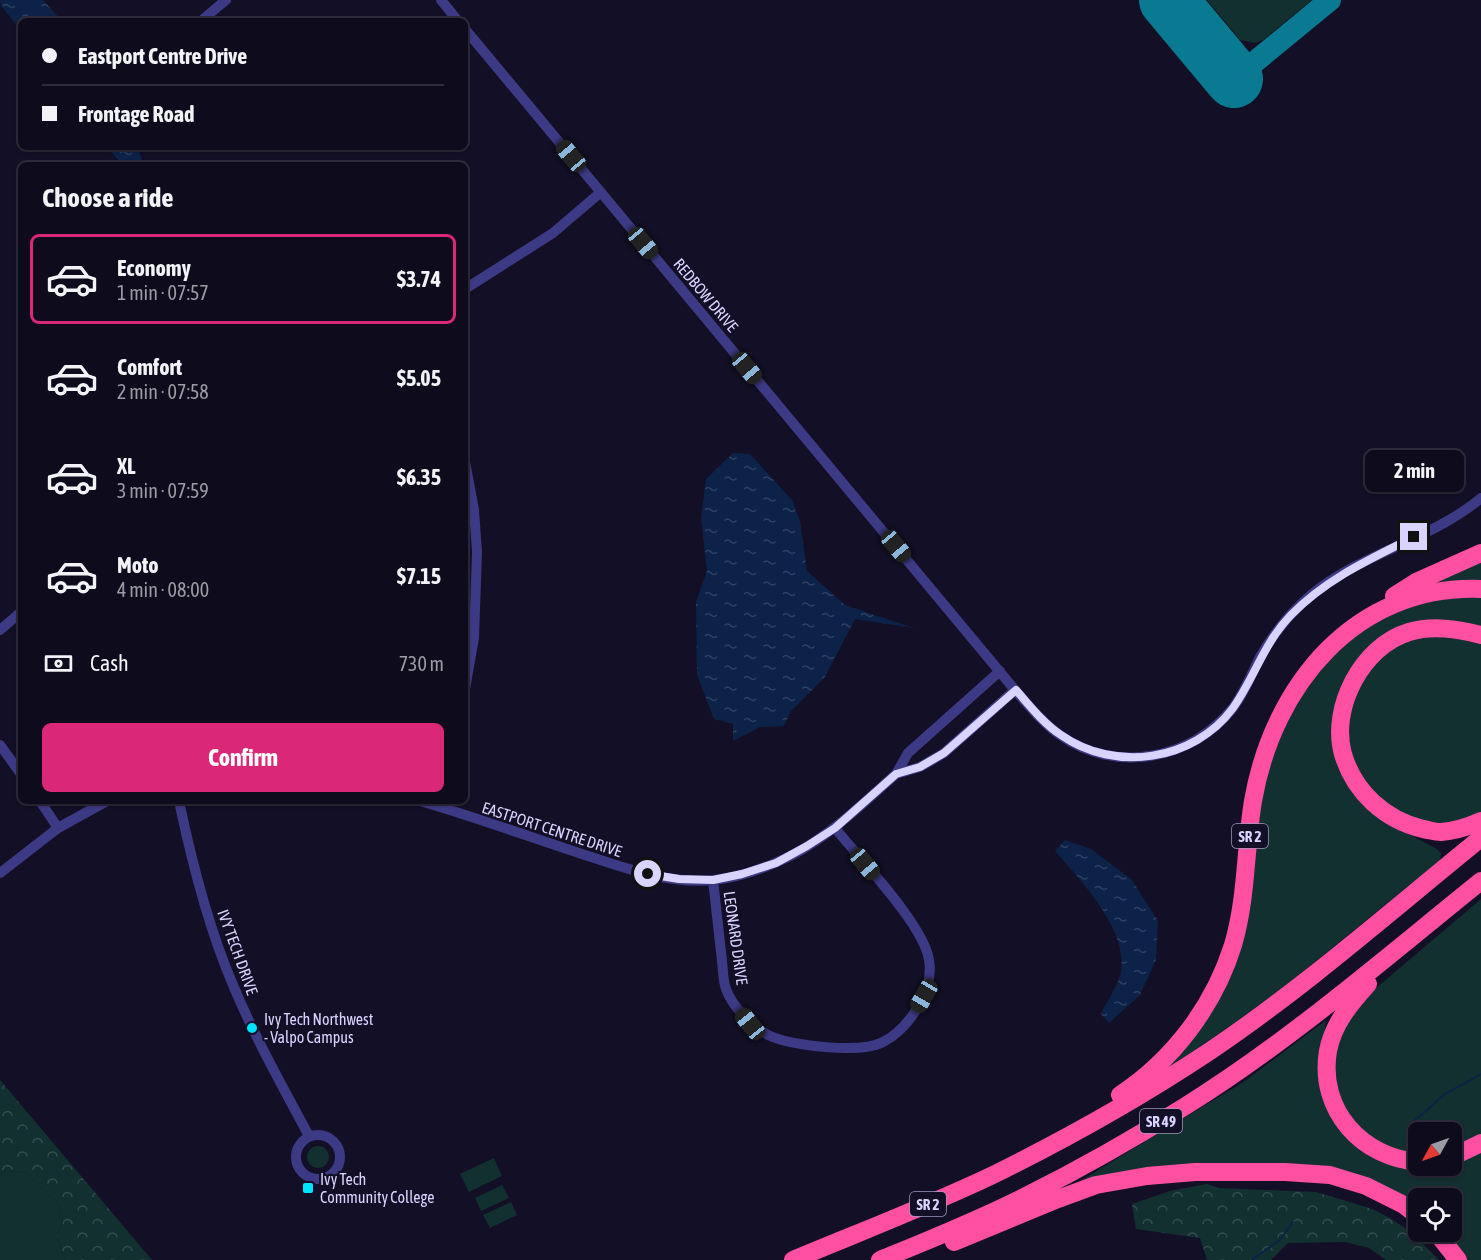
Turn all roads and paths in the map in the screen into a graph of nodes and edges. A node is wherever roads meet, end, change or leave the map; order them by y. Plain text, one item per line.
1 (226, 0) edge
2 (441, 0) edge
3 (205, 18) edge
4 (456, 18) edge
5 (468, 33) edge
6 (601, 192) junction
7 (468, 287) edge
8 (468, 479) edge
9 (1481, 498) edge
10 (1481, 553) edge
11 (1481, 589) edge
12 (18, 615) edge
13 (0, 630) edge
14 (1348, 631) junction
15 (1481, 635) edge
16 (1000, 670) junction
17 (468, 672) edge
18 (1016, 690) junction
19 (0, 745) edge
20 (18, 770) edge
21 (896, 774) junction
22 (42, 804) edge
23 (102, 804) edge
24 (180, 804) edge
25 (431, 804) edge
26 (1481, 822) edge
27 (58, 828) junction
28 (835, 828) junction
29 (1481, 838) edge
30 (0, 873) edge
31 (713, 880) junction
32 (1481, 881) edge
33 (1413, 935) junction
34 (309, 1136) junction
35 (1060, 1141) junction
36 (1481, 1143) edge
37 (1462, 1152) edge
38 (1408, 1160) edge
39 (1408, 1208) edge
40 (1444, 1242) edge
41 (793, 1260) edge
42 (880, 1260) edge
43 (907, 1260) edge
44 (1458, 1260) edge

1 - 3 street
2 - 4 street
5 - 6 street, REDBOW DRIVE
6 - 7 street
6 - 16 street, REDBOW DRIVE
8 - 17 street
9 - 18 street, REDBOW DRIVE
10 - 14 highway
11 - 14 highway, SR 2
12 - 13 street
14 - 35 highway, SR 2
15 - 26 highway
16 - 18 street, REDBOW DRIVE
16 - 21 street, EASTPORT CENTRE DRIVE
18 - 21 street, EASTPORT CENTRE DRIVE
19 - 20 street
21 - 28 street, EASTPORT CENTRE DRIVE
22 - 27 street
23 - 27 street
24 - 34 street, IVY TECH DRIVE
25 - 31 street, EASTPORT CENTRE DRIVE
27 - 30 street
28 - 31 street, EASTPORT CENTRE DRIVE
28 - 31 street, LEONARD DRIVE
29 - 35 highway, SR 49
32 - 33 highway, SR 49
33 - 38 highway
33 - 42 highway, SR 49
34 - 34 street
35 - 41 highway, SR 2
36 - 37 highway
39 - 43 highway
40 - 44 highway

